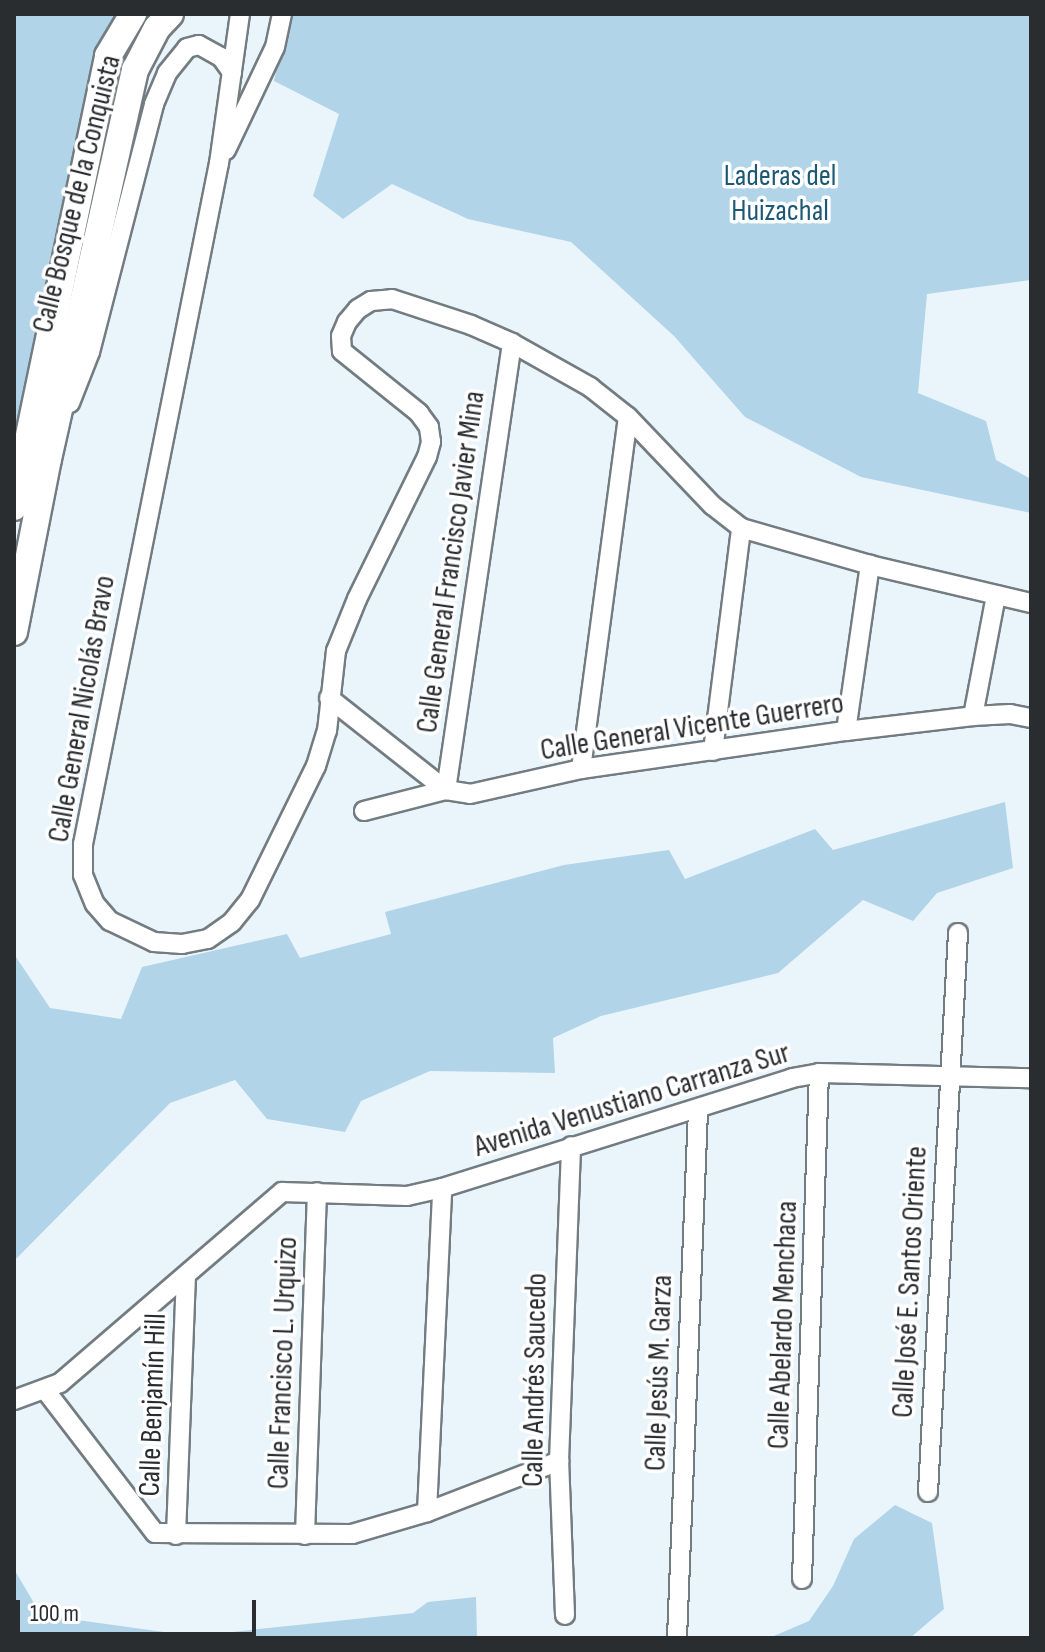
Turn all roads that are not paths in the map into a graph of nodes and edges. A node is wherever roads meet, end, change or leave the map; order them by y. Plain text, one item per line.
1 (133, 14) edge
2 (170, 14) edge
3 (240, 14) edge
4 (282, 14) edge
5 (232, 72) junction
6 (219, 163) junction
7 (512, 343) junction
8 (628, 417) junction
9 (48, 459) junction
10 (14, 507) edge
11 (741, 528) junction
12 (870, 565) junction
13 (996, 595) junction
14 (1031, 603) edge
15 (14, 632) edge
16 (329, 698) junction
17 (973, 716) junction
18 (1031, 718) edge
19 (846, 731) junction
20 (713, 751) junction
21 (581, 769) junction
22 (446, 790) junction
23 (364, 811) dead end
24 (958, 933) dead end
25 (819, 1073) junction
26 (947, 1074) junction
27 (1031, 1078) edge
28 (698, 1111) junction
29 (571, 1146) junction
30 (442, 1188) junction
31 (317, 1192) junction
32 (186, 1276) junction
33 (46, 1391) junction
34 (14, 1400) edge
35 (559, 1461) junction
36 (928, 1492) dead end
37 (427, 1512) junction
38 (176, 1535) junction
39 (305, 1535) junction
40 (802, 1579) dead end
41 (565, 1615) dead end
42 (677, 1638) edge

1 - 10 main road, Calle Bosque de la Conquista
2 - 9 main road, Calle Bosque de la Conquista
3 - 5 street, Calle General Nicolás Bravo
4 - 6 street, Calle General Nicolás Bravo
5 - 6 street, Calle General Nicolás Bravo
5 - 9 street
6 - 16 street, Calle General Nicolás Bravo
7 - 8 street
7 - 16 street, Calle General Nicolás Bravo
7 - 22 street, Calle General Francisco Javier Mina
8 - 11 street
8 - 21 street
9 - 15 main road, Calle Bosque de la Conquista
11 - 12 street
11 - 20 street
12 - 13 street
12 - 19 street
13 - 14 street
13 - 17 street
16 - 22 street
17 - 18 street, Calle General Vicente Guerrero
17 - 19 street, Calle General Vicente Guerrero
19 - 20 street, Calle General Vicente Guerrero
20 - 21 street, Calle General Vicente Guerrero
21 - 22 street, Calle General Vicente Guerrero
22 - 23 street, Calle General Vicente Guerrero
24 - 26 street, Calle José E. Santos Oriente
25 - 26 street, Avenida Venustiano Carranza Sur
25 - 28 street, Avenida Venustiano Carranza Sur
25 - 40 street, Calle Abelardo Menchaca
26 - 27 street, Avenida Venustiano Carranza Sur
26 - 36 street, Calle José E. Santos Oriente
28 - 29 street, Avenida Venustiano Carranza Sur
28 - 42 street, Calle Jesús M. Garza
29 - 30 street, Avenida Venustiano Carranza Sur
29 - 35 street, Calle Andrés Saucedo
30 - 31 street, Avenida Venustiano Carranza Sur
30 - 37 street
31 - 32 street, Avenida Venustiano Carranza Sur
31 - 39 street, Calle Francisco L. Urquizo
32 - 33 street, Avenida Venustiano Carranza Sur
32 - 38 street, Calle Benjamín Hill
33 - 34 street
33 - 38 street
35 - 37 street
35 - 41 street, Calle Andrés Saucedo
37 - 39 street
38 - 39 street

